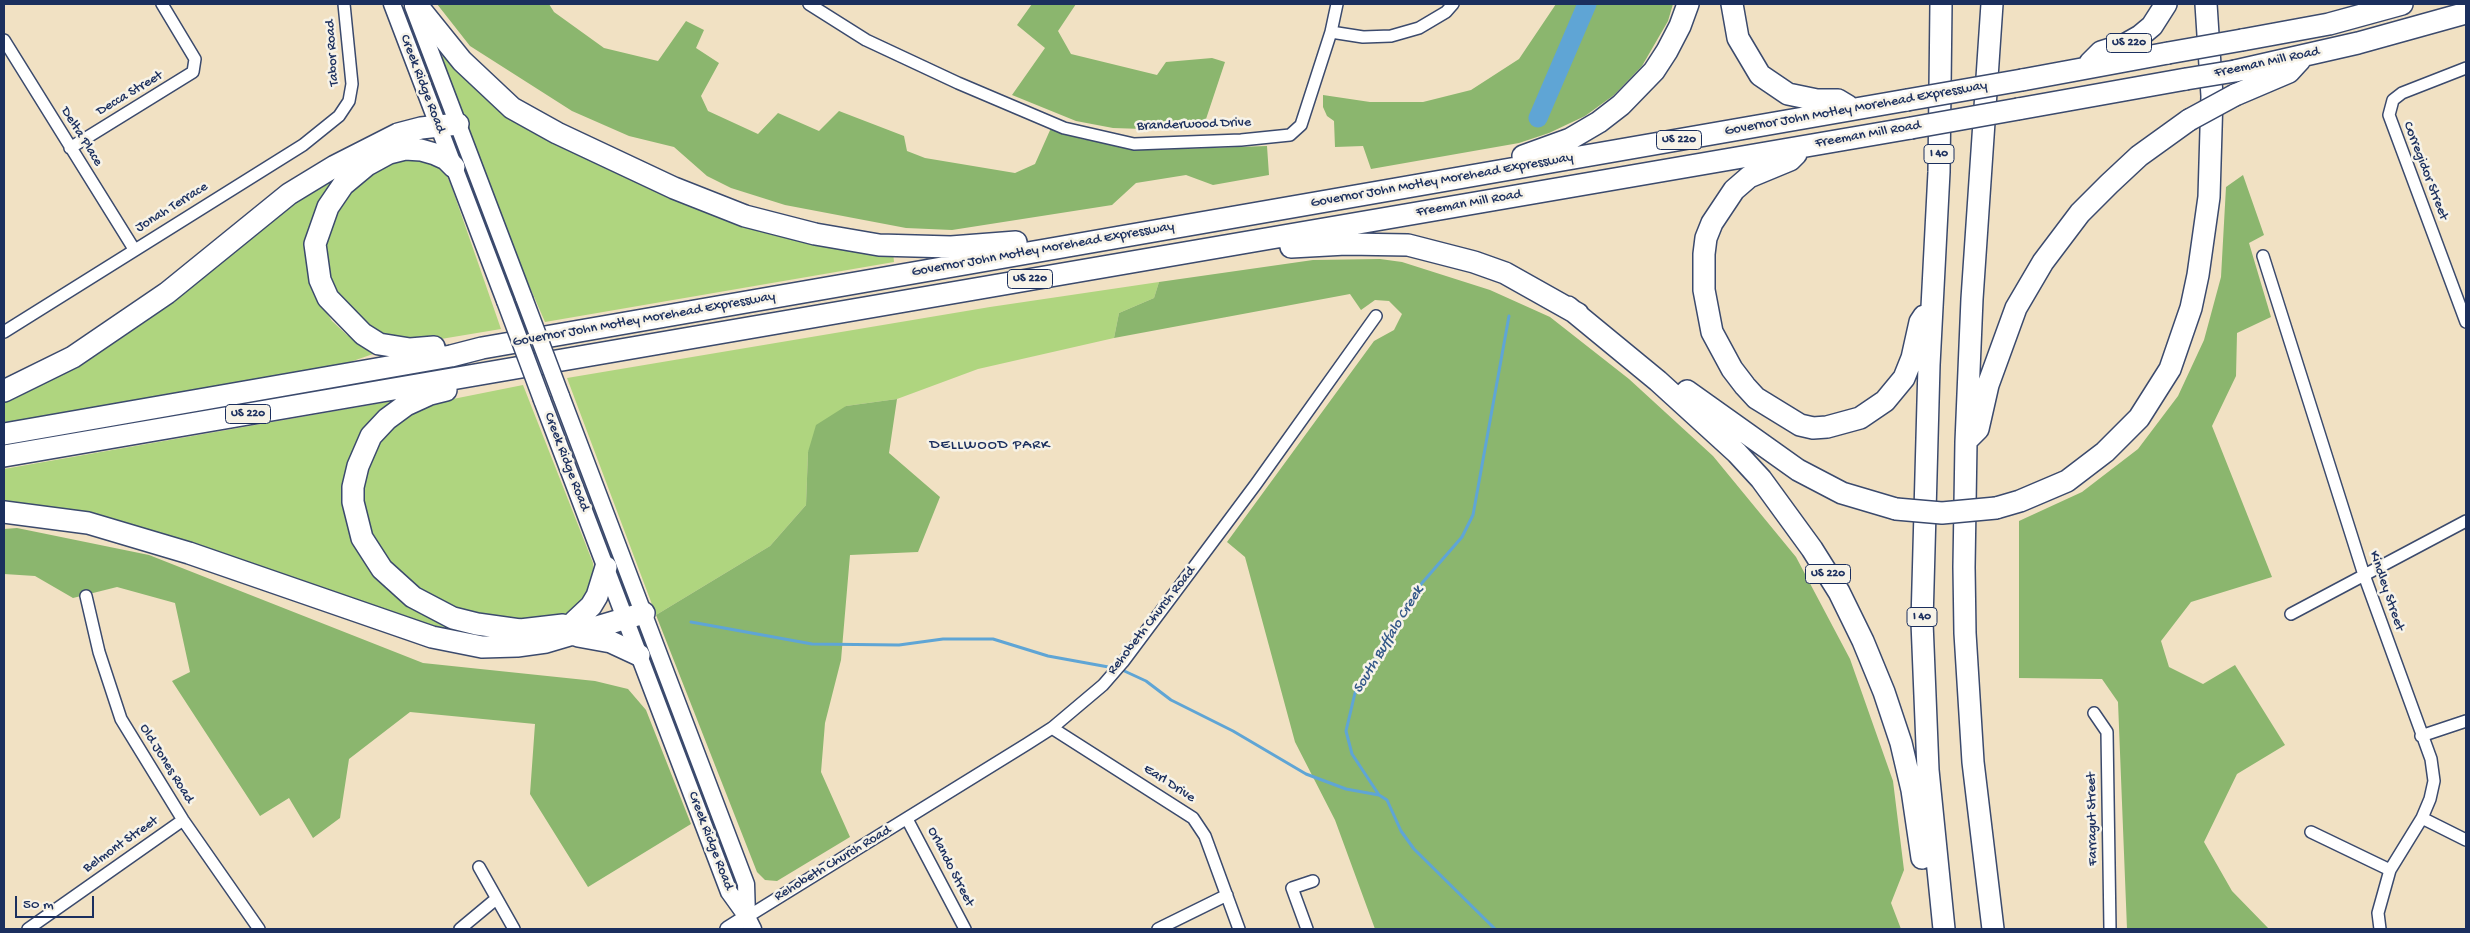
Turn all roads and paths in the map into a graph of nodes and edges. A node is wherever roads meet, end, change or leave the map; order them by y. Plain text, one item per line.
1 (162, 4) edge
2 (344, 4) edge
3 (392, 4) edge
4 (412, 4) edge
5 (416, 4) edge
6 (809, 4) edge
7 (1338, 4) edge
8 (1453, 4) edge
9 (1688, 4) edge
10 (1732, 4) edge
11 (1941, 4) edge
12 (1992, 4) edge
13 (2166, 4) edge
14 (2206, 4) edge
15 (2402, 4) edge
16 (2466, 14) edge
17 (1331, 32) junction
18 (4, 40) edge
19 (2304, 56) junction
20 (2463, 69) edge
21 (2082, 70) junction
22 (349, 101) joint
23 (1855, 110) junction
24 (448, 124) junction
25 (1805, 146) junction
26 (70, 148) junction
27 (454, 167) junction
28 (1504, 170) junction
29 (1267, 240) junction
30 (134, 250) junction
31 (1039, 250) junction
32 (2263, 256) dead end
33 (1932, 304) junction
34 (1568, 307) junction
35 (1376, 316) dead end
36 (2466, 322) edge
37 (4, 332) edge
38 (482, 348) junction
39 (493, 374) junction
40 (4, 391) edge
41 (4, 434) edge
42 (1966, 442) junction
43 (4, 456) edge
44 (4, 512) edge
45 (2466, 521) edge
46 (606, 568) junction
47 (2364, 575) junction
48 (86, 596) dead end
49 (633, 611) junction
50 (2291, 614) dead end
51 (570, 629) junction
52 (639, 655) junction
53 (2094, 714) dead end
54 (2466, 720) edge
55 (1052, 728) junction
56 (2422, 736) junction
57 (2422, 818) junction
58 (908, 819) junction
59 (183, 820) junction
60 (2311, 832) dead end
61 (2466, 840) edge
62 (478, 867) dead end
63 (2390, 870) junction
64 (1313, 881) dead end
65 (1227, 895) junction
66 (496, 899) junction
67 (750, 923) edge
68 (28, 929) edge
69 (259, 929) edge
70 (460, 929) edge
71 (514, 929) edge
72 (728, 929) edge
73 (965, 929) edge
74 (1158, 929) edge
75 (1239, 929) edge
76 (1307, 929) edge
77 (1939, 929) edge
78 (1944, 929) edge
79 (1993, 929) edge
80 (2110, 929) edge
81 (2380, 929) edge

1 - 26 street, Decca Street
2 - 22 street, Tabor Road
3 - 24 main road, Creek Ridge Road
4 - 24 main road, Creek Ridge Road
5 - 31 highway
6 - 17 street, Branderwood Drive
7 - 17 street, Branderwood Drive
8 - 17 street
9 - 28 highway
10 - 23 highway
11 - 33 highway, I 40
12 - 42 highway
13 - 21 highway, US 220
14 - 34 highway, bridge
15 - 21 highway, Freeman Mill Road, bridge
16 - 19 highway, Freeman Mill Road
18 - 26 street, Delta Place
19 - 25 highway, Freeman Mill Road, bridge
19 - 42 highway, bridge
20 - 36 street, Corregidor Street
21 - 23 highway, Governor John Motley Morehead Expressway / US 220, bridge
22 - 30 street, Jonah Terrace
23 - 28 highway, Governor John Motley Morehead Expressway / US 220
24 - 27 main road, Creek Ridge Road
24 - 40 highway
24 - 49 main road, Creek Ridge Road, bridge
25 - 29 highway, Freeman Mill Road
25 - 33 highway
26 - 30 street, Delta Place
27 - 38 highway
27 - 46 main road, Creek Ridge Road, bridge
28 - 31 highway, Governor John Motley Morehead Expressway / US 220
29 - 34 highway, US 220
29 - 39 highway, Governor John Motley Morehead Expressway / US 220
30 - 37 street, Jonah Terrace
31 - 38 highway, Governor John Motley Morehead Expressway / US 220
32 - 47 street, Kindley Street
33 - 78 highway, I 40
34 - 77 highway, US 220
35 - 55 street, Rehobeth Church Road
38 - 41 highway, Governor John Motley Morehead Expressway / US 220
39 - 43 highway, Governor John Motley Morehead Expressway / US 220
39 - 51 highway
42 - 79 highway
44 - 51 highway
45 - 47 street
46 - 49 main road, Creek Ridge Road
46 - 51 highway
47 - 50 street
47 - 56 street, Kindley Street
48 - 59 street, Old Jones Road
49 - 51 highway
49 - 52 main road, Creek Ridge Road
49 - 67 main road, Creek Ridge Road
51 - 52 highway
52 - 67 main road, Creek Ridge Road
53 - 80 street, Farragut Street
54 - 56 street
55 - 58 street, Rehobeth Church Road
55 - 65 street, Earl Drive
56 - 57 street, Kindley Street
57 - 61 street
57 - 63 street, Kindley Street
58 - 67 street, Rehobeth Church Road
58 - 73 street, Orlando Street
59 - 68 street, Belmont Street
59 - 69 street, Old Jones Road
60 - 63 street
62 - 66 street
63 - 81 street, Kindley Street
64 - 76 street
65 - 74 street
65 - 75 street, Earl Drive
66 - 70 street
66 - 71 street
67 - 72 street, Rehobeth Church Road

